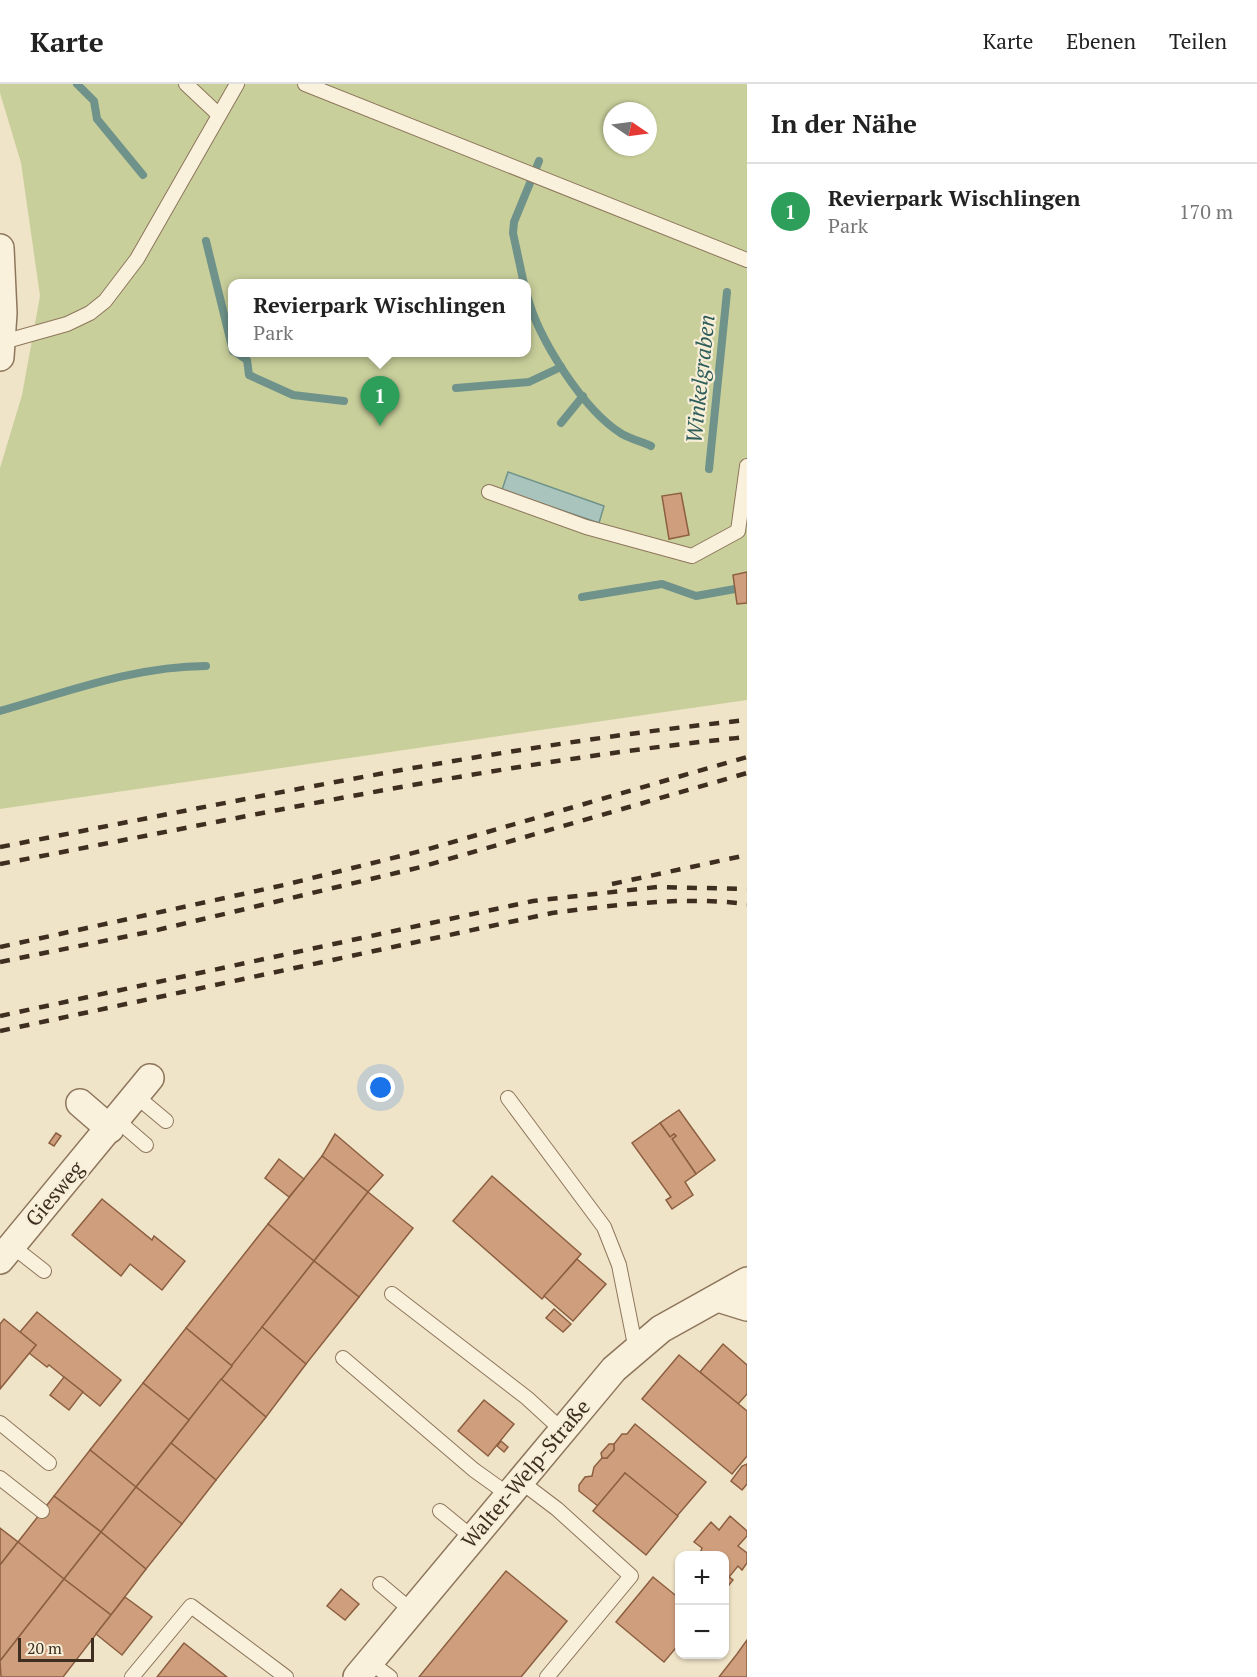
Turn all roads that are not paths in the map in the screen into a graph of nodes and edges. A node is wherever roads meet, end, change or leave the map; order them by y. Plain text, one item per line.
1 (186, 84) edge
2 (237, 84) edge
3 (305, 84) edge
4 (219, 115) junction
5 (0, 248) edge
6 (747, 260) edge
7 (1, 350) edge
8 (747, 466) edge
9 (489, 492) dead end
10 (743, 535) edge
11 (143, 1087) joint
12 (508, 1098) dead end
13 (80, 1103) dead end
14 (166, 1121) dead end
15 (113, 1124) junction
16 (147, 1145) dead end
17 (6, 1253) edge
18 (44, 1271) dead end
19 (747, 1281) edge
20 (392, 1294) dead end
21 (718, 1298) junction
22 (747, 1307) edge
23 (636, 1350) junction
24 (343, 1358) dead end
25 (0, 1423) edge
26 (562, 1431) junction
27 (49, 1463) dead end
28 (0, 1478) edge
29 (514, 1488) junction
30 (42, 1511) dead end
31 (440, 1511) dead end
32 (473, 1538) junction
33 (380, 1584) dead end
34 (412, 1611) junction
35 (373, 1672) edge
36 (132, 1677) edge
37 (286, 1677) edge
38 (547, 1677) edge

1 - 4 lane
2 - 4 lane
3 - 6 lane
4 - 7 lane
5 - 7 street
8 - 10 lane
9 - 10 lane
11 - 14 lane
11 - 15 street, Giesweg
12 - 23 lane
13 - 15 street
15 - 16 lane
15 - 17 street, Giesweg
17 - 18 lane
19 - 21 street, Walter-Welp-Straße
20 - 26 lane
21 - 22 street
21 - 23 street, Walter-Welp-Straße
23 - 26 street, Walter-Welp-Straße
24 - 29 lane
25 - 27 lane
26 - 29 street, Walter-Welp-Straße
28 - 30 lane
29 - 32 street, Walter-Welp-Straße
29 - 38 lane
31 - 32 lane
32 - 34 street, Walter-Welp-Straße
33 - 34 lane
34 - 35 street, Walter-Welp-Straße
36 - 37 lane

